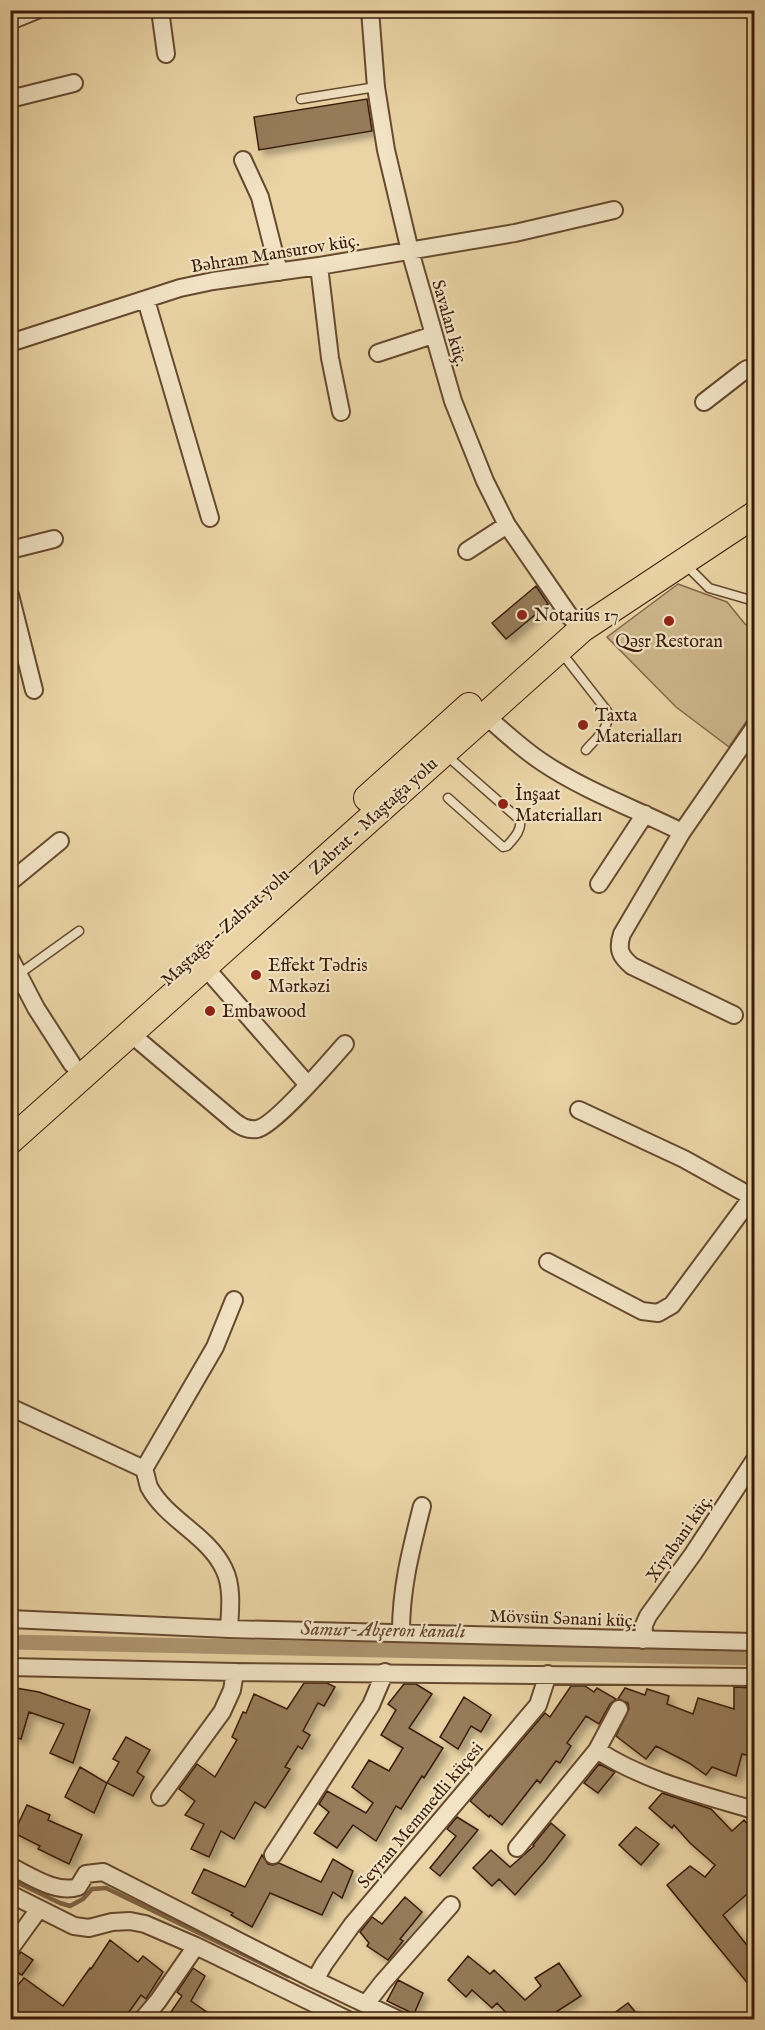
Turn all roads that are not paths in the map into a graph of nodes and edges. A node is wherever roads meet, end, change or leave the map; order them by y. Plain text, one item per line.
1 (37, 10) edge
2 (160, 10) edge
3 (369, 10) edge
4 (10, 21) edge
5 (166, 54) dead end
6 (74, 83) dead end
7 (376, 87) junction
8 (10, 94) edge
9 (301, 99) dead end
10 (243, 160) dead end
11 (614, 210) dead end
12 (410, 251) junction
13 (319, 266) junction
14 (279, 272) junction
15 (146, 300) junction
16 (433, 335) junction
17 (10, 343) edge
18 (378, 353) dead end
19 (754, 372) edge
20 (704, 402) dead end
21 (341, 412) dead end
22 (754, 497) edge
23 (754, 515) edge
24 (210, 518) dead end
25 (507, 525) junction
26 (54, 539) dead end
27 (10, 550) edge
28 (467, 551) dead end
29 (683, 562) junction
30 (10, 595) edge
31 (754, 601) edge
32 (571, 618) junction
33 (559, 649) junction
34 (34, 690) dead end
35 (485, 715) junction
36 (754, 728) edge
37 (586, 750) dead end
38 (444, 753) junction
39 (448, 798) dead end
40 (645, 814) junction
41 (682, 832) junction
42 (60, 841) dead end
43 (10, 882) edge
44 (599, 884) dead end
45 (79, 931) dead end
46 (10, 958) edge
47 (206, 967) junction
48 (19, 974) junction
49 (734, 1015) dead end
50 (131, 1034) junction
51 (345, 1044) dead end
52 (72, 1064) junction
53 (308, 1085) junction
54 (579, 1110) dead end
55 (10, 1119) edge
56 (10, 1141) edge
57 (753, 1198) edge
58 (548, 1262) dead end
59 (234, 1300) dead end
60 (10, 1407) edge
61 (754, 1461) edge
62 (144, 1469) junction
63 (422, 1506) dead end
64 (10, 1619) edge
65 (229, 1629) junction
66 (401, 1632) junction
67 (643, 1640) junction
68 (754, 1642) edge
69 (10, 1667) edge
70 (236, 1672) junction
71 (385, 1672) junction
72 (548, 1674) junction
73 (754, 1677) edge
74 (619, 1710) dead end
75 (597, 1750) junction
76 (160, 1797) dead end
77 (754, 1810) edge
78 (517, 1848) dead end
79 (273, 1856) dead end
80 (10, 1866) edge
81 (10, 1894) edge
82 (451, 1905) dead end
83 (39, 1909) junction
84 (196, 1946) junction
85 (10, 1949) edge
86 (315, 1980) junction
87 (366, 2004) junction
88 (142, 2019) edge
89 (348, 2019) edge
90 (399, 2019) edge

1 - 4 street
2 - 5 street
3 - 7 street, Savalan küç.
6 - 8 street
7 - 9 lane
7 - 12 street, Savalan küç.
10 - 14 street
11 - 12 street, Bəhram Mansurov küç.
12 - 13 street, Bəhram Mansurov küç.
12 - 16 street, Savalan küç.
13 - 14 street, Bəhram Mansurov küç.
13 - 21 street
14 - 15 street, Bəhram Mansurov küç.
15 - 17 street, Bəhram Mansurov küç.
15 - 24 street
16 - 18 street
16 - 25 street, Savalan küç.
19 - 20 street
22 - 32 main road, Maştağa - Zabrat yolu
23 - 29 main road, Zabrat - Maştağa yolu
25 - 28 street
25 - 32 street, Savalan küç.
26 - 27 street
29 - 31 lane
29 - 33 main road, Zabrat - Maştağa yolu
30 - 34 street
32 - 52 main road, Maştağa - Zabrat yolu
33 - 35 main road, Zabrat - Maştağa yolu
33 - 37 lane
35 - 38 main road, Zabrat - Maştağa yolu
35 - 40 street
36 - 41 street
38 - 39 lane
38 - 47 main road, Zabrat - Maştağa yolu
40 - 41 street
40 - 44 street
41 - 49 street
42 - 43 street
45 - 48 lane
46 - 48 street
47 - 50 main road, Zabrat - Maştağa yolu
47 - 53 street
48 - 52 street
50 - 53 street
50 - 56 main road, Zabrat - Maştağa yolu
51 - 53 street
52 - 55 main road, Maştağa - Zabrat yolu
54 - 57 street
57 - 58 street
59 - 62 street
60 - 62 street
61 - 67 street, Xiyabani küç.
62 - 65 street
63 - 66 street
64 - 65 street, Mövsün Sənani küç.
65 - 66 street, Mövsün Sənani küç.
66 - 67 street, Mövsün Sənani küç.
67 - 68 street, Mövsün Sənani küç.
69 - 70 street
70 - 71 street
70 - 76 street
71 - 72 street
71 - 79 street
72 - 73 street
72 - 86 street, Seyran Memmedli küçesi
74 - 75 street
75 - 77 street
75 - 78 street
80 - 86 street
81 - 83 street
82 - 87 street
83 - 84 street
83 - 85 street
84 - 88 street
84 - 89 street
86 - 87 street
87 - 90 street

